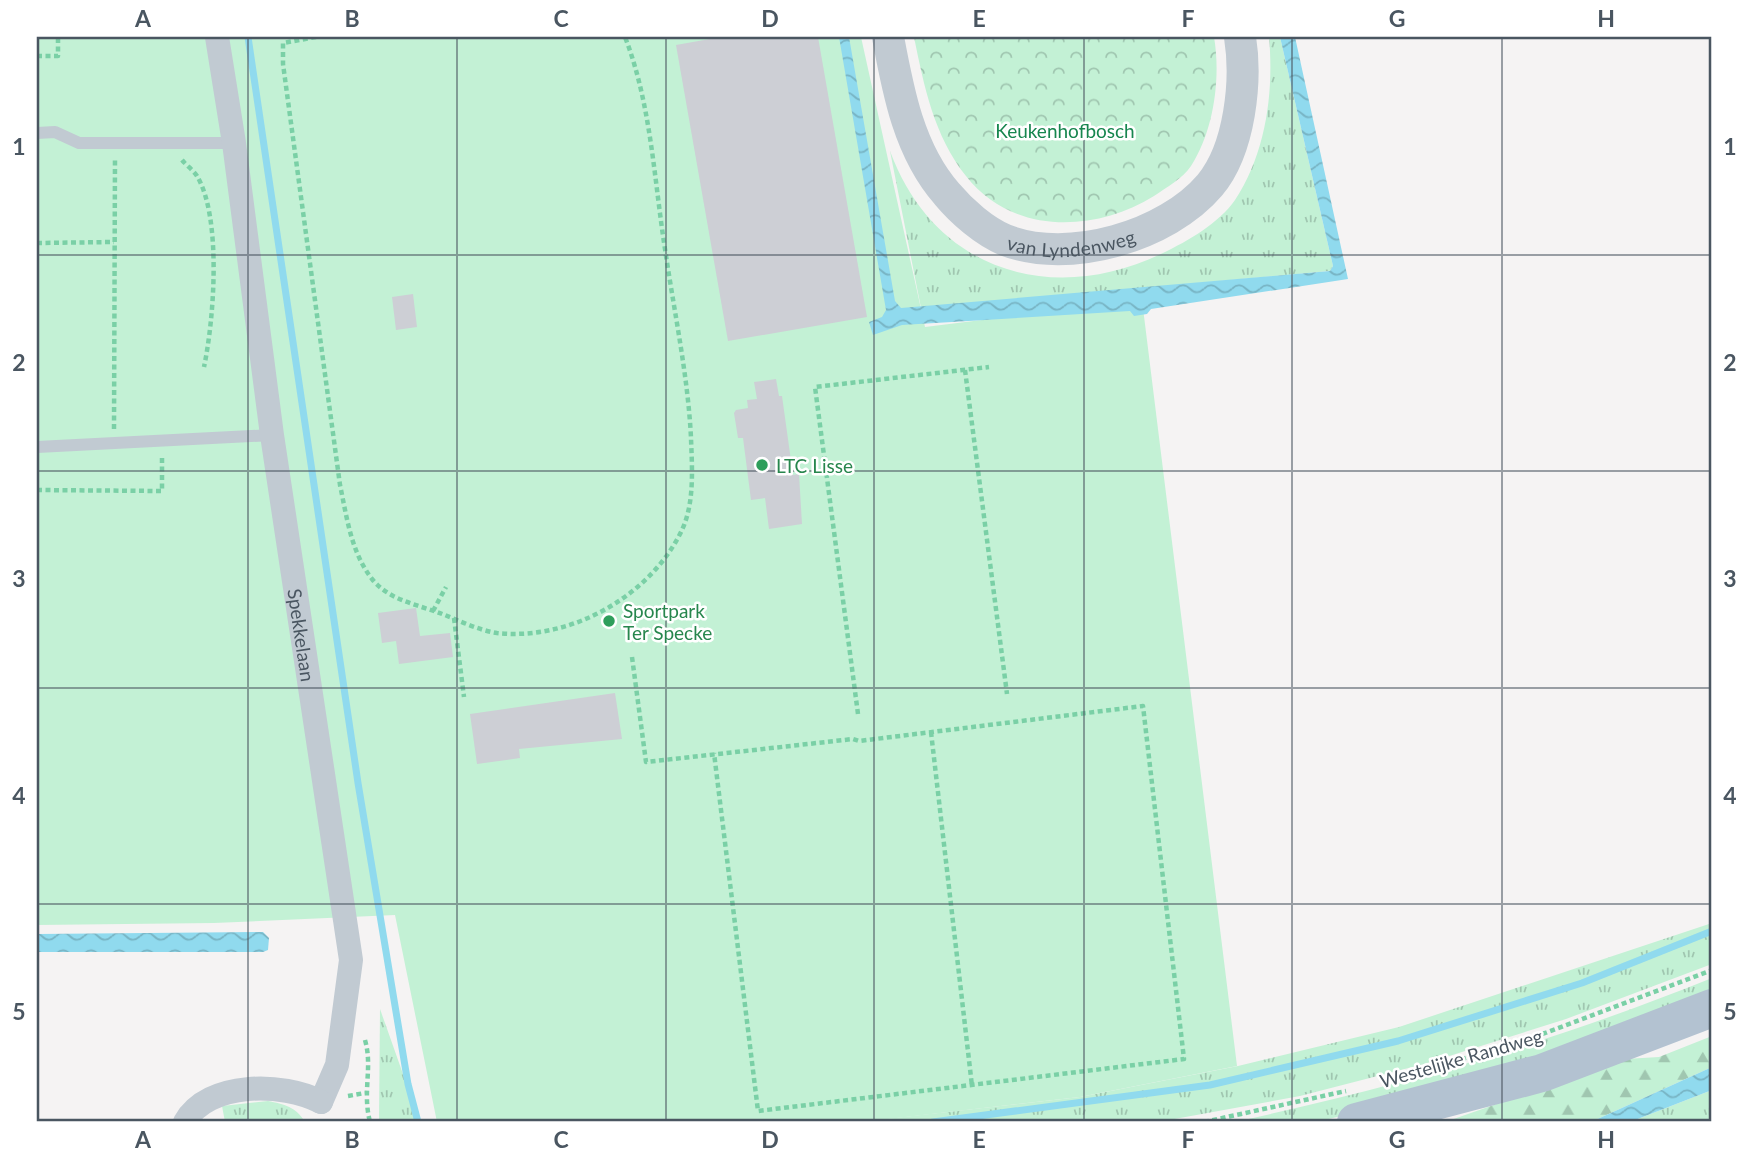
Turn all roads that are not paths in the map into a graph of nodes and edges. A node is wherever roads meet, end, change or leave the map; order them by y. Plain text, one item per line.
1 (217, 37) edge
2 (888, 37) edge
3 (1240, 37) edge
4 (37, 133) edge
5 (234, 143) junction
6 (272, 435) junction
7 (37, 447) edge
8 (1712, 1008) edge
9 (1354, 1106) edge
10 (325, 1112) edge
11 (185, 1122) edge

1 - 5 street, Spekkelaan
2 - 3 street, van Lyndenweg
4 - 5 lane
5 - 6 street, Spekkelaan
6 - 7 lane
6 - 10 street, Spekkelaan
8 - 9 main road, Westelijke Randweg
10 - 11 street

